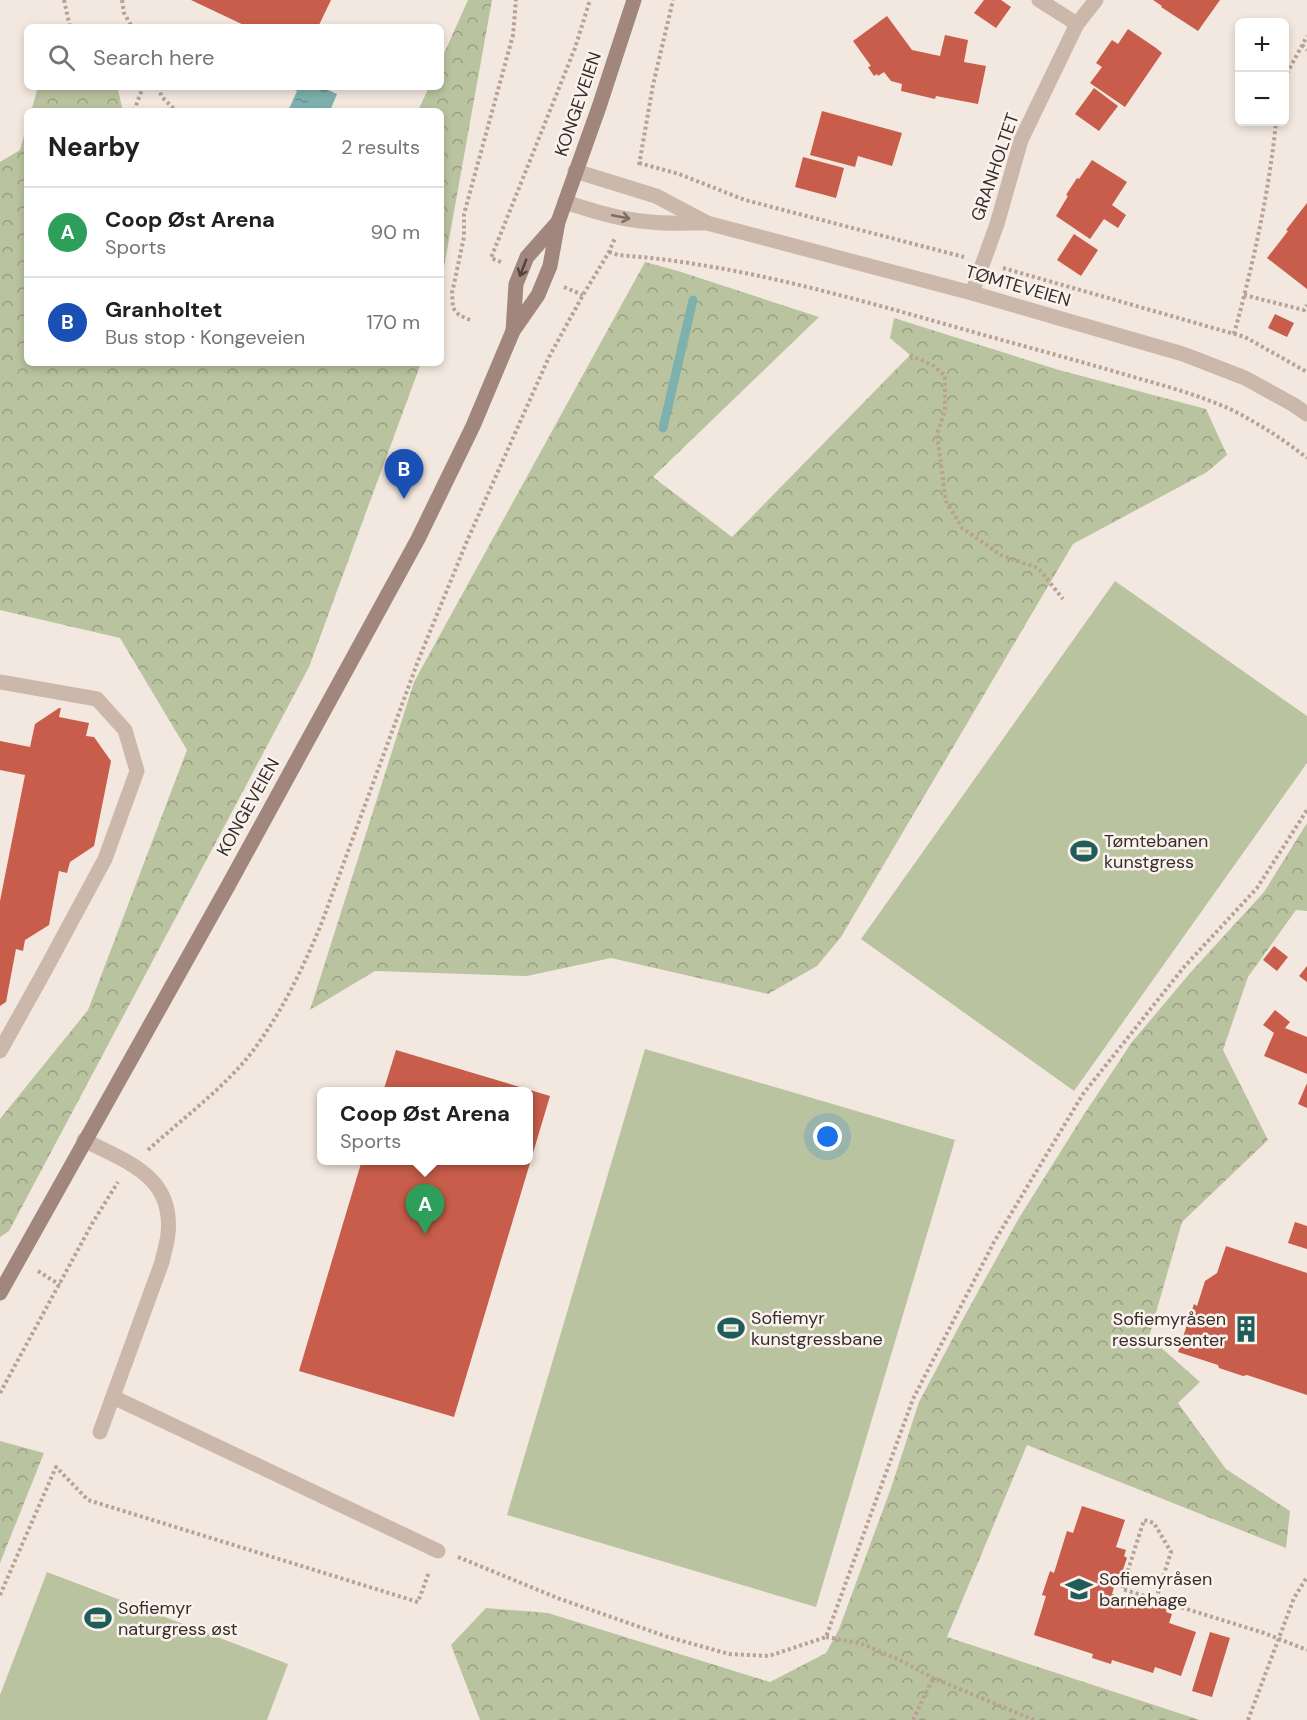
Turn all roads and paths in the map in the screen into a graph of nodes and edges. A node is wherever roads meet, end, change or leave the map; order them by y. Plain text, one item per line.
1 (64, 0) edge
2 (122, 0) edge
3 (516, 0) edge
4 (590, 0) edge
5 (634, 0) edge
6 (673, 0) edge
7 (1039, 0) edge
8 (1096, 0) edge
9 (69, 24) edge
10 (130, 24) edge
11 (1077, 24) junction
12 (1307, 36) edge
13 (1302, 45) junction
14 (1307, 50) edge
15 (1288, 72) edge
16 (142, 90) edge
17 (159, 90) edge
18 (135, 108) edge
19 (173, 108) edge
20 (1276, 126) edge
21 (575, 171) junction
22 (637, 172) dead end
23 (565, 202) junction
24 (558, 222) junction
25 (707, 223) junction
26 (617, 232) dead end
27 (609, 252) junction
28 (491, 258) dead end
29 (555, 282) dead end
30 (972, 293) junction
31 (583, 295) junction
32 (1244, 295) junction
33 (1307, 305) edge
34 (470, 320) dead end
35 (513, 331) junction
36 (1234, 334) dead end
37 (910, 355) dead end
38 (1307, 414) edge
39 (1307, 458) edge
40 (1063, 599) dead end
41 (0, 682) edge
42 (1307, 810) edge
43 (0, 1051) edge
44 (84, 1140) junction
45 (132, 1165) junction
46 (31, 1267) dead end
47 (60, 1285) junction
48 (0, 1293) edge
49 (0, 1393) edge
50 (113, 1397) junction
51 (100, 1432) dead end
52 (438, 1551) junction
53 (1307, 1577) edge
54 (0, 1595) edge
55 (1156, 1599) junction
56 (826, 1637) junction
57 (1279, 1639) junction
58 (1307, 1650) edge
59 (933, 1678) junction
60 (913, 1720) edge
61 (1034, 1720) edge
62 (1248, 1720) edge

1 - 9 path
2 - 10 path
3 - 34 path
4 - 28 path
5 - 21 main road, KONGEVEIEN
6 - 22 path
7 - 11 street
8 - 11 street, GRANHOLTET
11 - 30 street, GRANHOLTET
12 - 13 path
13 - 14 path
13 - 15 path
16 - 18 path
17 - 19 path
20 - 32 path
21 - 23 main road, KONGEVEIEN
21 - 25 street, TØMTEVEIEN
23 - 24 main road, KONGEVEIEN
23 -> 25 street, TØMTEVEIEN
24 - 35 main road, KONGEVEIEN
24 -> 35 main road, KONGEVEIEN
25 - 30 street, TØMTEVEIEN
26 - 27 path
27 - 31 path
27 - 39 path
29 - 31 path
30 - 38 street, TØMTEVEIEN
31 - 45 path
32 - 33 path
32 - 36 path
35 - 44 main road, KONGEVEIEN
37 - 40 path
41 - 43 street
42 - 56 path
44 - 45 street
44 - 48 main road, KONGEVEIEN
45 - 47 path
45 - 50 street
46 - 47 path
47 - 49 path
50 - 51 street
50 - 52 street
52 - 54 path
52 - 56 path
53 - 57 path
55 - 55 path
55 - 57 path
56 - 59 path
57 - 58 path
57 - 62 path
59 - 60 path
59 - 61 path

